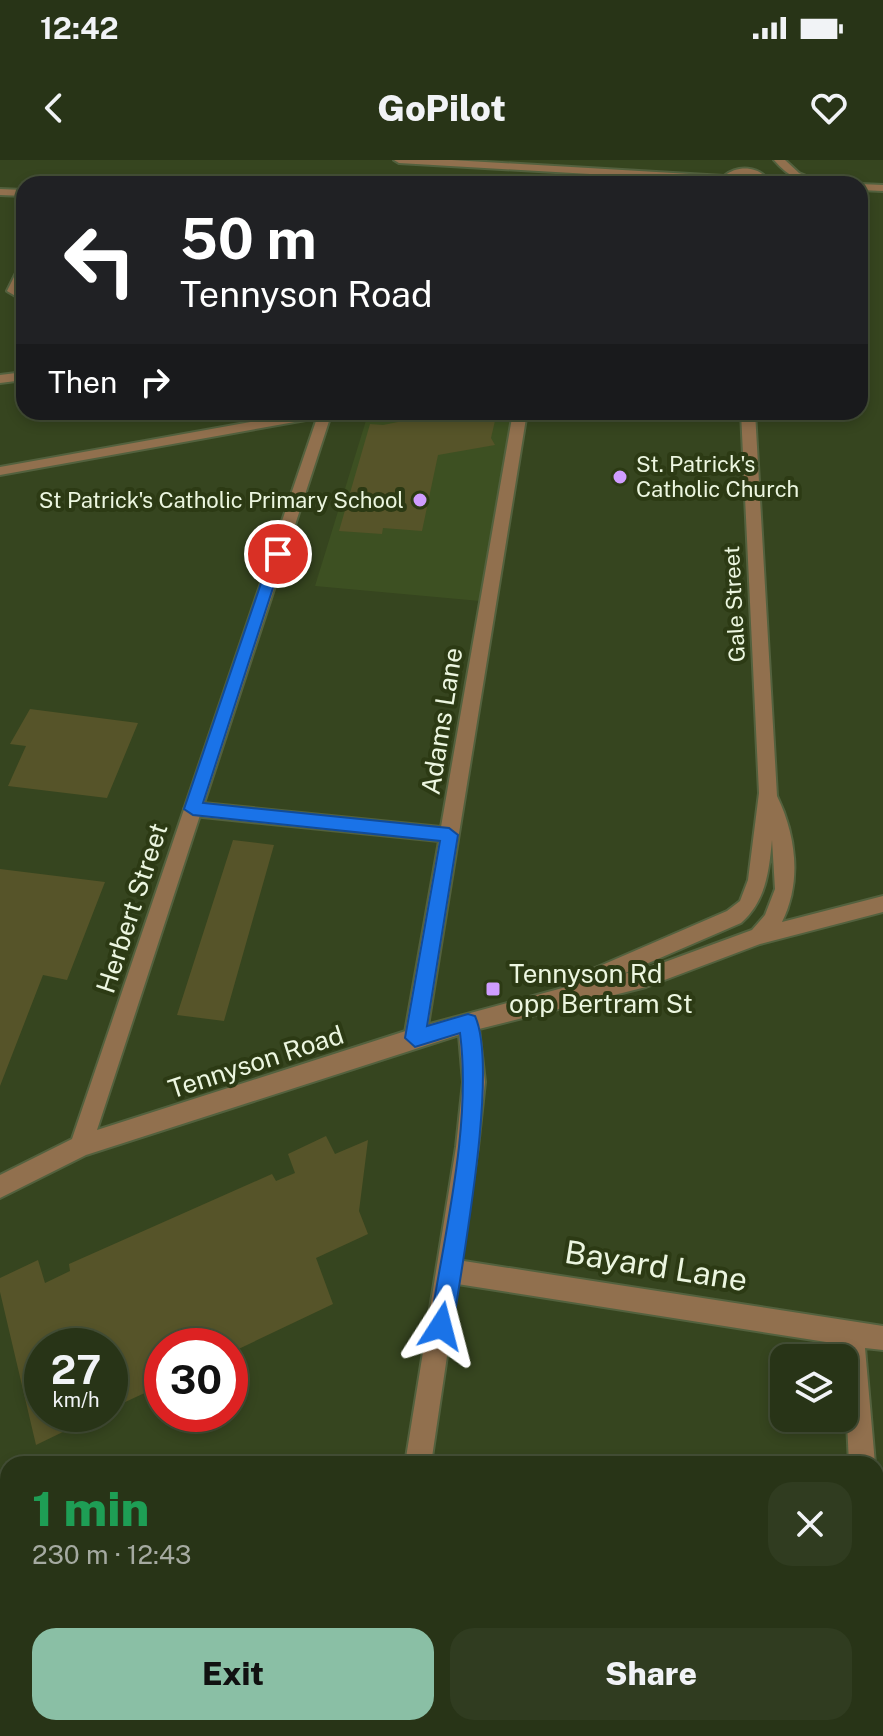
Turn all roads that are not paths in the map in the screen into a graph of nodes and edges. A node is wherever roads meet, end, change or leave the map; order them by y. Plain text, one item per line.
1 (399, 160) edge
2 (768, 160) edge
3 (779, 160) edge
4 (522, 164) edge
5 (554, 169) junction
6 (754, 173) junction
7 (553, 176) edge
8 (649, 176) edge
9 (735, 176) edge
10 (757, 176) edge
11 (798, 176) edge
12 (282, 420) edge
13 (323, 420) edge
14 (519, 420) edge
15 (748, 420) edge
16 (0, 471) edge
17 (768, 793) junction
18 (193, 809) junction
19 (449, 835) junction
20 (883, 904) edge
21 (734, 917) joint
22 (759, 936) junction
23 (535, 1003) junction
24 (468, 1022) junction
25 (415, 1038) junction
26 (81, 1146) junction
27 (0, 1187) edge
28 (451, 1271) junction
29 (851, 1332) junction
30 (883, 1338) edge
31 (419, 1456) edge
32 (861, 1456) edge

1 - 4 street
2 - 6 street
3 - 11 street
4 - 5 street
5 - 7 street
5 - 8 street
6 - 9 street
6 - 10 street
12 - 16 street
13 - 18 street, Herbert Street
14 - 19 street, Adams Lane
15 - 17 street, Gale Street
17 - 21 street, Gale Street
17 - 22 street, Gale Street
18 - 19 street
18 - 26 street, Herbert Street
19 - 25 street, Adams Lane
20 - 22 street, Tennyson Road
21 - 23 street, Tennyson Road
22 - 23 street, Tennyson Road
23 - 24 street, Tennyson Road
24 - 25 street, Tennyson Road
24 - 28 street
25 - 26 street, Tennyson Road
26 - 27 street, Tennyson Road
28 - 29 street, Bayard Lane
28 - 31 street
29 - 30 street, Bayard Lane
29 - 32 street

